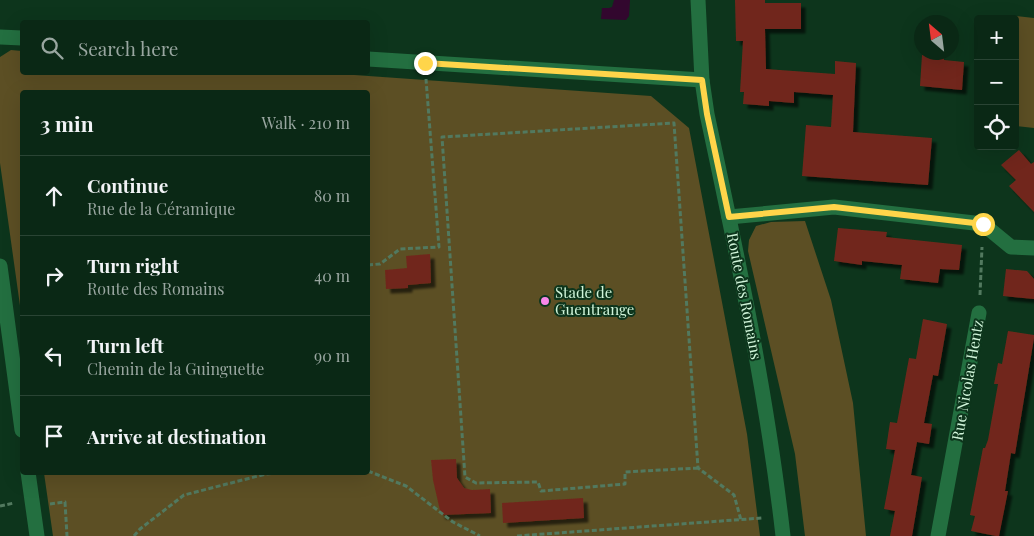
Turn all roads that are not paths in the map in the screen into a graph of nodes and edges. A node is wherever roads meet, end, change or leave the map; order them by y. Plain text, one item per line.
1 (698, 0) edge
2 (0, 37) edge
3 (20, 38) edge
4 (370, 59) edge
5 (702, 80) junction
6 (729, 217) junction
7 (1034, 248) edge
8 (0, 266) edge
9 (980, 313) road end
10 (20, 415) edge
11 (28, 475) edge
12 (37, 536) edge
13 (783, 536) edge
14 (938, 536) edge

1 - 5 street, Route des Romains
2 - 3 street
4 - 5 street
5 - 6 street, Route des Romains
6 - 7 street
6 - 13 street, Route des Romains
8 - 10 street
9 - 14 street, Rue Nicolas Hentz
11 - 12 street

